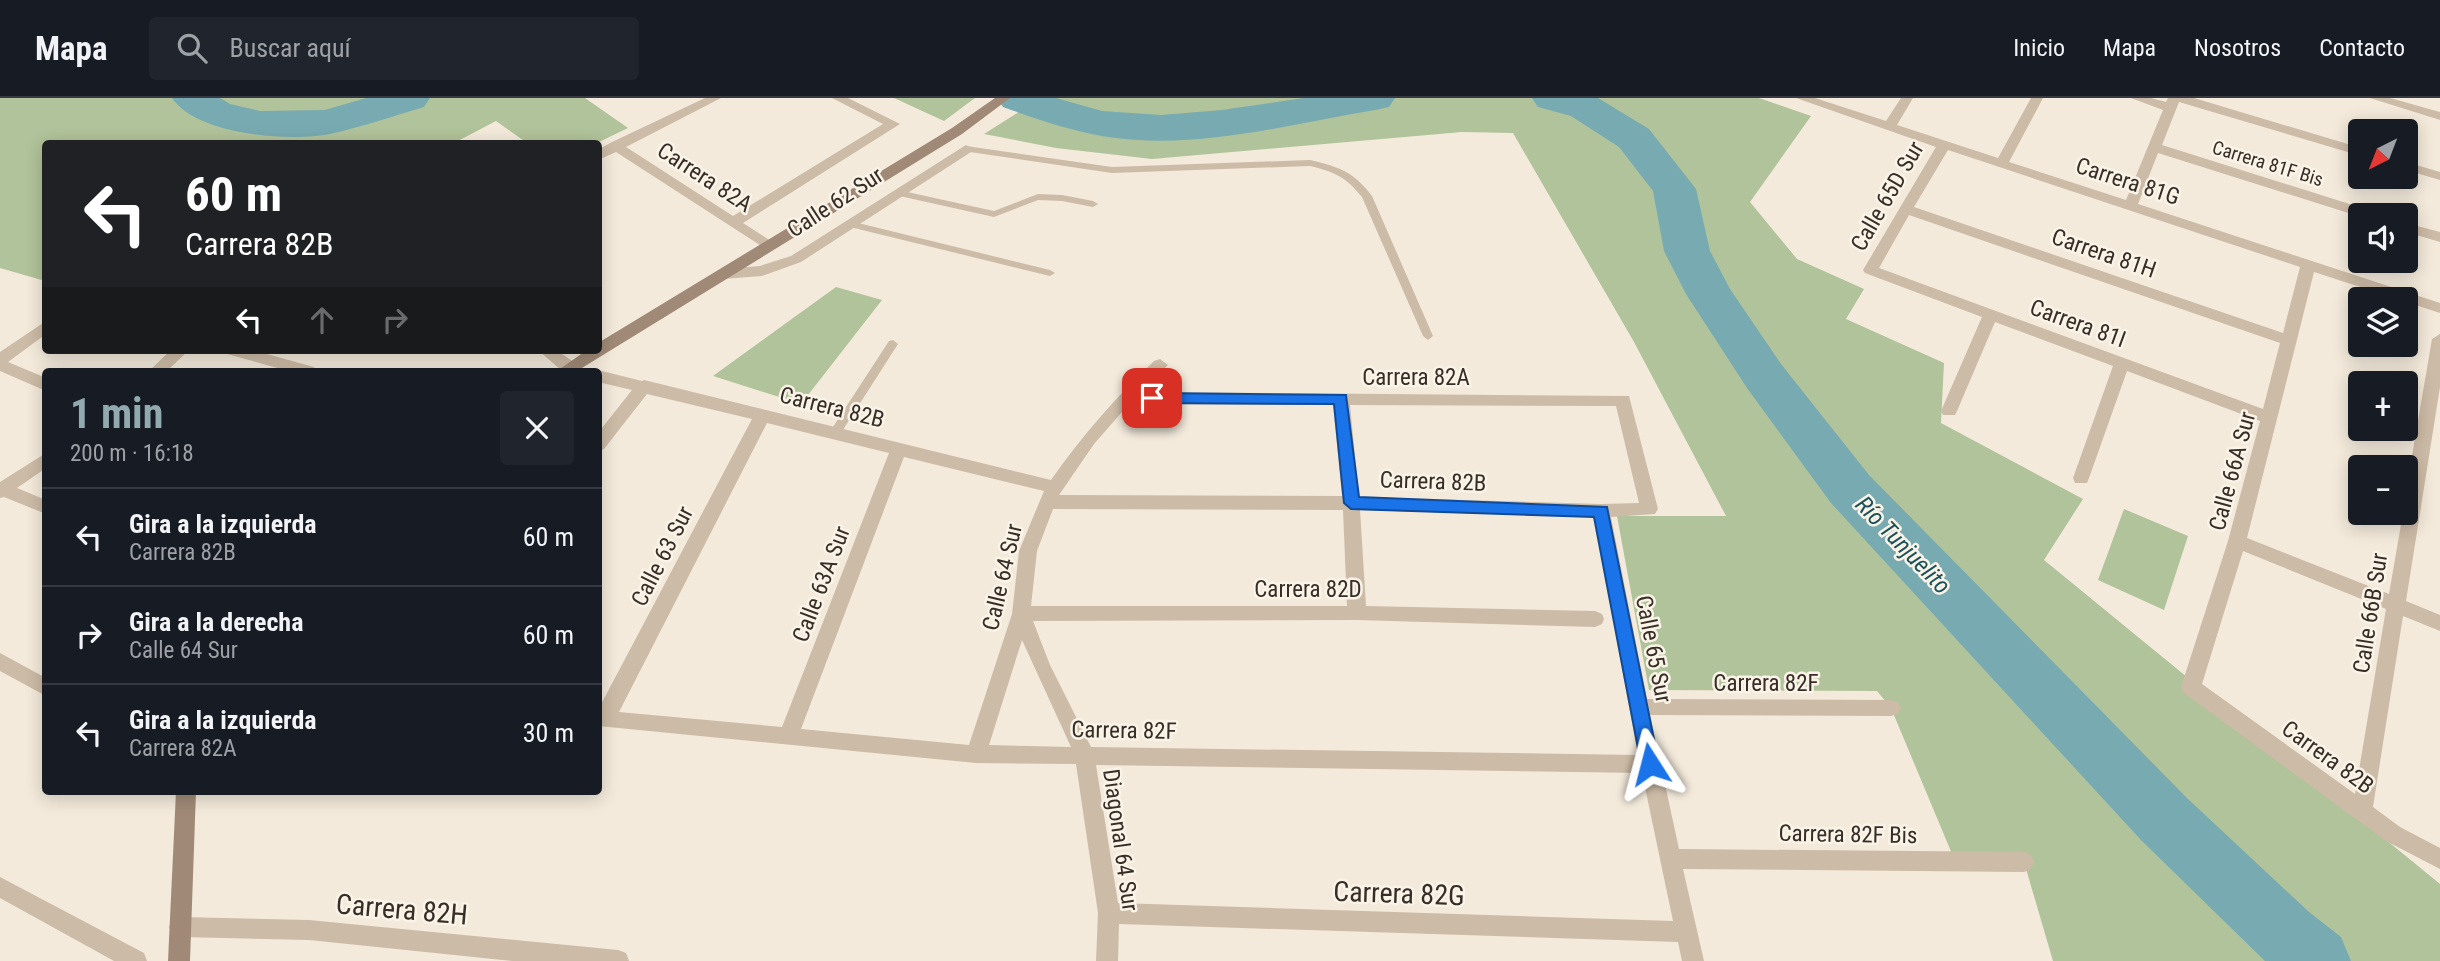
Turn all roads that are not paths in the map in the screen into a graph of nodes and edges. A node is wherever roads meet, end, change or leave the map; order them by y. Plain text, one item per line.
1 (715, 98) edge
2 (838, 98) edge
3 (1004, 98) edge
4 (1802, 98) edge
5 (1907, 98) edge
6 (2038, 98) edge
7 (2137, 98) edge
8 (2376, 98) edge
9 (2175, 101) edge
10 (2440, 116) edge
11 (1889, 127) junction
12 (1944, 145) junction
13 (615, 146) junction
14 (2154, 147) junction
15 (2348, 148) edge
16 (967, 149) joint
17 (602, 154) edge
18 (2001, 164) junction
19 (2418, 170) edge
20 (2440, 176) edge
21 (898, 193) junction
22 (1093, 204) dead end
23 (2130, 206) junction
24 (2348, 208) edge
25 (1905, 209) junction
26 (733, 223) junction
27 (850, 224) junction
28 (2418, 231) edge
29 (2440, 237) edge
30 (769, 246) junction
31 (2308, 265) junction
32 (1870, 271) joint
33 (723, 274) junction
34 (1050, 274) dead end
35 (2440, 308) edge
36 (1990, 315) junction
37 (42, 329) edge
38 (1428, 336) dead end
39 (2440, 339) edge
40 (2288, 341) junction
41 (893, 344) dead end
42 (602, 350) edge
43 (176, 354) edge
44 (247, 354) edge
45 (551, 354) edge
46 (596, 354) edge
47 (0, 360) edge
48 (2122, 364) junction
49 (0, 365) edge
50 (1160, 365) dead end
51 (160, 368) edge
52 (297, 368) edge
53 (568, 368) edge
54 (574, 368) edge
55 (602, 377) edge
56 (42, 383) edge
57 (644, 386) junction
58 (1125, 398) junction
59 (1341, 399) junction
60 (1949, 411) dead end
61 (762, 416) junction
62 (2270, 418) junction
63 (835, 433) junction
64 (602, 440) edge
65 (899, 449) junction
66 (42, 462) edge
67 (2081, 478) dead end
68 (1, 490) edge
69 (1051, 494) junction
70 (1351, 503) junction
71 (42, 506) edge
72 (1649, 509) joint
73 (1601, 511) junction
74 (2237, 541) junction
75 (2396, 606) junction
76 (1357, 613) junction
77 (1021, 614) junction
78 (1595, 619) dead end
79 (2440, 623) edge
80 (0, 661) edge
81 (42, 686) edge
82 (2191, 687) joint
83 (1641, 707) junction
84 (1891, 708) dead end
85 (602, 719) edge
86 (788, 736) junction
87 (976, 754) junction
88 (1084, 754) junction
89 (1650, 764) junction
90 (186, 795) edge
91 (2362, 811) junction
92 (1671, 859) junction
93 (2440, 859) edge
94 (2024, 862) dead end
95 (0, 887) edge
96 (1109, 913) junction
97 (180, 927) junction
98 (1686, 932) junction
99 (136, 961) edge
100 (179, 961) edge
101 (618, 961) edge
102 (1107, 961) edge
103 (1693, 961) edge

1 - 13 street
2 - 26 street
3 - 30 street, Calle 62 Sur
4 - 11 street, Carrera 81G
5 - 11 street
6 - 18 street
7 - 9 street
8 - 10 street
9 - 14 street
9 - 15 street
11 - 12 street, Carrera 81G
12 - 18 street, Carrera 81G
12 - 25 street, Calle 65D Sur
13 - 17 street
13 - 26 street, Carrera 82A
14 - 23 street
14 - 24 street, Carrera 81F Bis
16 - 21 street, Calle 62 Sur
16 - 38 lane
18 - 23 street, Carrera 81G
19 - 20 street
21 - 22 lane
21 - 27 street, Calle 62 Sur
23 - 31 street, Carrera 81G
25 - 32 street, Calle 65D Sur
25 - 40 street, Carrera 81H
26 - 30 street, Carrera 82A
27 - 33 street, Calle 62 Sur
27 - 34 lane
28 - 29 street
30 - 33 street, Calle 62 Sur
31 - 35 street, Carrera 81G
31 - 40 street, Calle 66A Sur
32 - 36 street, Carrera 81I
33 - 42 street, Calle 62 Sur
36 - 48 street, Carrera 81I
36 - 60 street
37 - 47 street
39 - 75 street, Calle 66B Sur
40 - 62 street, Calle 66A Sur
41 - 63 lane
43 - 51 street
44 - 52 street
45 - 53 street
46 - 54 street, Calle 62 Sur
48 - 62 street, Carrera 81I
48 - 67 street
49 - 56 street
50 - 58 street, Calle 64 Sur
55 - 57 street, Carrera 82B
57 - 61 street, Carrera 82B
57 - 64 street
58 - 59 street, Carrera 82A
58 - 69 street, Calle 64 Sur
59 - 70 street
59 - 72 street, Carrera 82A
61 - 63 street, Carrera 82B
61 - 85 street, Calle 63 Sur
62 - 74 street, Calle 66A Sur
63 - 65 street, Carrera 82B
65 - 69 street, Carrera 82B
65 - 86 street, Calle 63A Sur
66 - 68 street
68 - 71 street
69 - 70 street, Carrera 82B
69 - 77 street, Calle 64 Sur
70 - 73 street, Carrera 82B
70 - 76 street
72 - 73 street, Carrera 82B
73 - 83 street, Calle 65 Sur
74 - 75 street
74 - 82 street, Calle 66A Sur
75 - 79 street
75 - 91 street, Calle 66B Sur
76 - 77 street, Carrera 82D
76 - 78 street, Carrera 82D
77 - 87 street, Calle 64 Sur
77 - 88 street, Diagonal 64 Sur
80 - 81 street
82 - 91 street, Carrera 82B
83 - 84 street, Carrera 82F
83 - 89 street, Calle 65 Sur
85 - 86 street, Carrera 82F
86 - 87 street, Carrera 82F
87 - 88 street, Carrera 82F
88 - 89 street, Carrera 82F
88 - 96 street, Diagonal 64 Sur
89 - 92 street, Calle 65 Sur
90 - 97 street
91 - 93 street, Carrera 82B
92 - 94 street, Carrera 82F Bis
92 - 98 street, Calle 65 Sur
95 - 99 street
96 - 98 street, Carrera 82G
96 - 102 street, Diagonal 64 Sur
97 - 100 street
97 - 101 street, Carrera 82H
98 - 103 street, Calle 65 Sur

